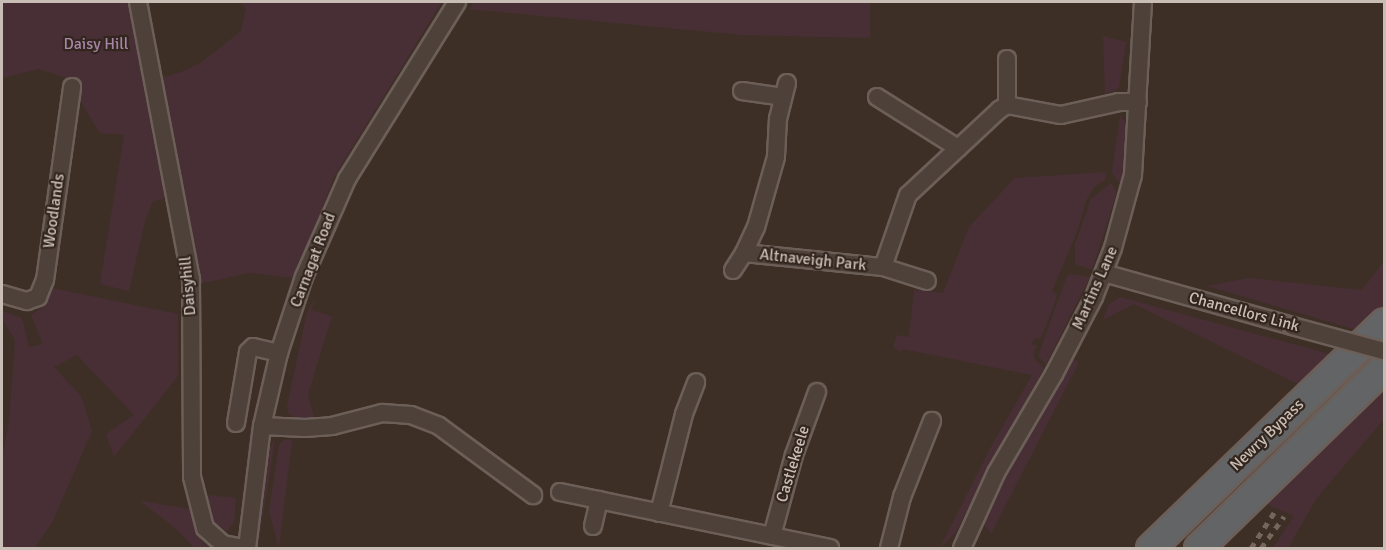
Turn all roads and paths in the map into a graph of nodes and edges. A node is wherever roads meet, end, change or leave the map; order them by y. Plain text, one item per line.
1 (138, 2) edge
2 (457, 2) edge
3 (1143, 2) edge
4 (1007, 59) dead end
5 (72, 87) dead end
6 (742, 91) dead end
7 (878, 97) dead end
8 (1138, 102) junction
9 (1007, 105) junction
10 (958, 148) junction
11 (744, 253) junction
12 (883, 267) junction
13 (733, 270) dead end
14 (1104, 273) junction
15 (927, 280) dead end
16 (2, 294) edge
17 (1384, 322) edge
18 (1384, 351) edge
19 (279, 353) junction
20 (1384, 367) edge
21 (696, 382) dead end
22 (817, 392) dead end
23 (932, 421) dead end
24 (236, 423) dead end
25 (262, 426) junction
26 (560, 492) dead end
27 (533, 495) dead end
28 (599, 500) junction
29 (659, 513) junction
30 (593, 526) dead end
31 (772, 536) junction
32 (245, 549) edge
33 (831, 549) edge
34 (889, 549) edge
35 (962, 549) edge
36 (1150, 549) edge
37 (1198, 549) edge

1 - 32 street, Daisyhill
2 - 19 street, Carnagat Road
3 - 8 street, Martins Lane
4 - 9 street
5 - 16 street, Woodlands
6 - 11 street, Altnaveigh Park
7 - 10 street
8 - 9 street
8 - 14 street, Martins Lane
9 - 10 street, Altnaveigh Park
10 - 12 street, Altnaveigh Park
11 - 12 street, Altnaveigh Park
11 - 13 street, Altnaveigh Park
12 - 15 street, Altnaveigh Park
14 - 18 street, Chancellors Link, bridge
14 - 35 street, Martins Lane
17 - 36 highway, Newry Bypass
19 - 24 street
19 - 25 street, Carnagat Road
20 - 37 highway, Newry Bypass
21 - 29 street
22 - 31 street, Castlekeele
23 - 34 street
25 - 27 street
25 - 32 street, Carnagat Road
26 - 28 street
28 - 29 street
28 - 30 street
29 - 31 street
31 - 33 street

